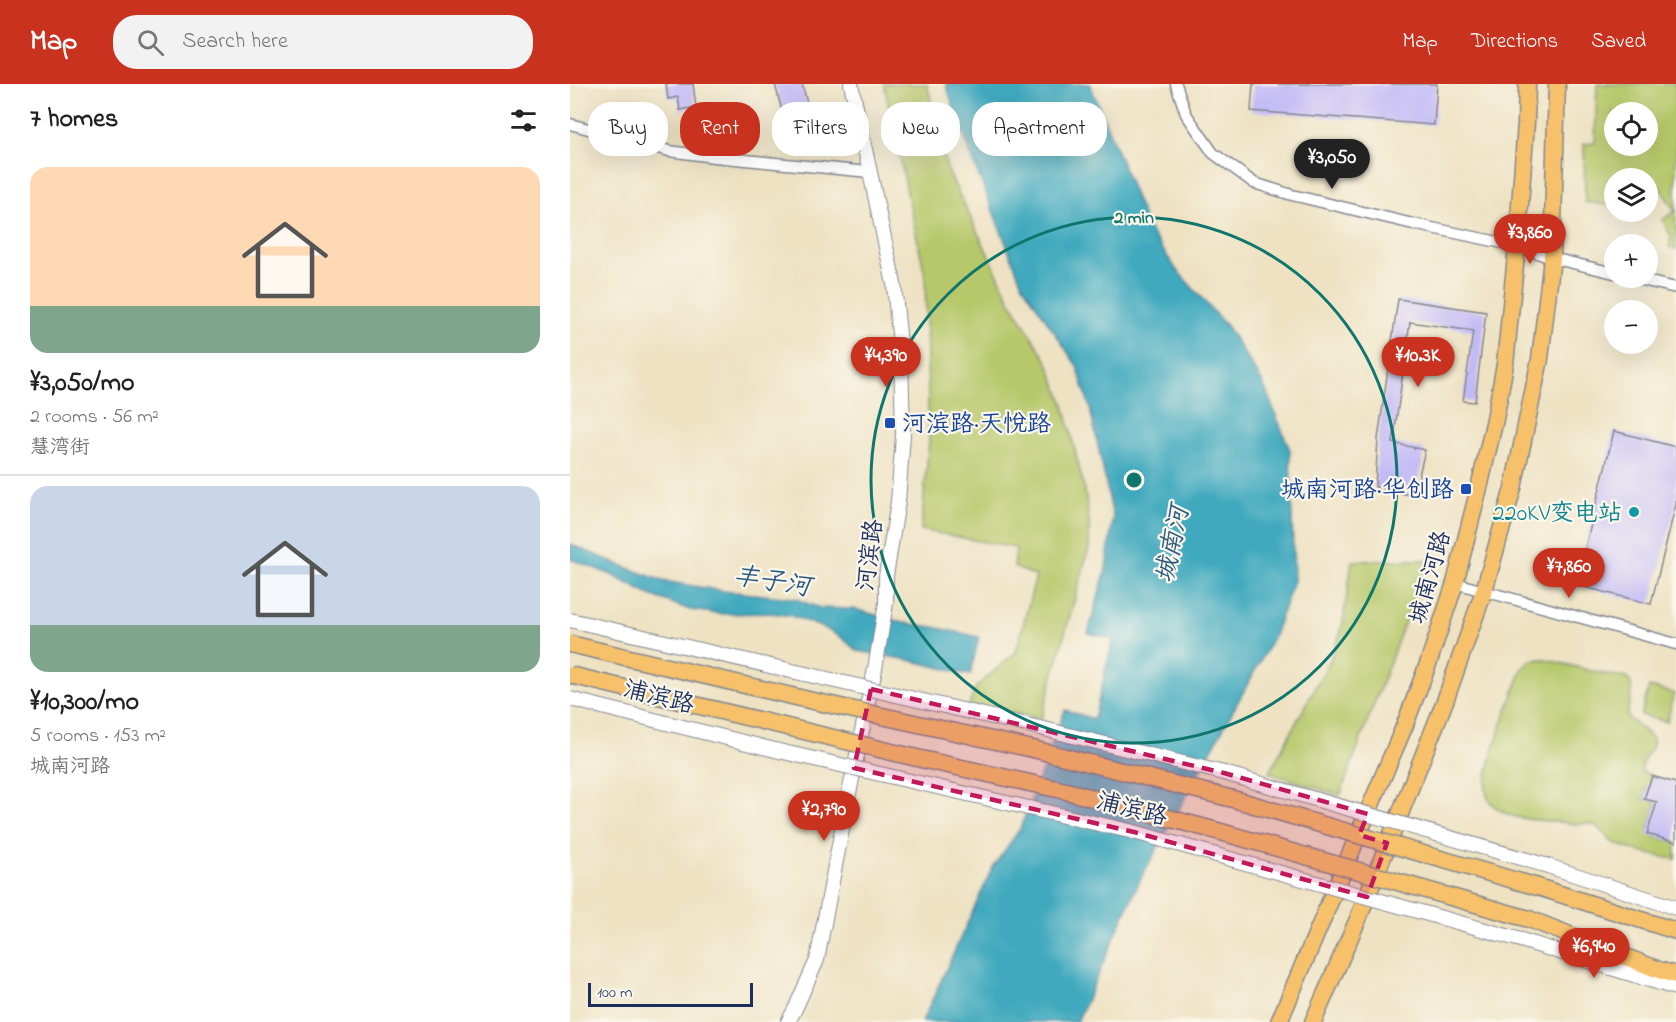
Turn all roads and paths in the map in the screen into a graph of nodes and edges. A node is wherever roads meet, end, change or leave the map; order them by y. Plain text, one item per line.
1 (851, 84) edge
2 (1176, 84) edge
3 (1527, 84) edge
4 (1557, 84) edge
5 (570, 124) edge
6 (869, 172) junction
7 (1517, 246) junction
8 (1552, 258) junction
9 (1604, 271) edge
10 (1658, 284) edge
11 (1676, 288) edge
12 (1455, 583) junction
13 (1484, 591) junction
14 (570, 620) edge
15 (570, 644) edge
16 (1676, 644) edge
17 (570, 675) edge
18 (570, 699) edge
19 (1538, 887) junction
20 (1676, 908) edge
21 (1676, 920) edge
22 (1676, 931) edge
23 (1676, 975) edge
24 (1676, 988) edge
25 (788, 1022) edge
26 (1279, 1022) edge
27 (1313, 1022) edge

1 - 6 street, 河滨路
2 - 7 street
3 - 7 main road, 城南河路
4 - 8 main road
5 - 6 street
6 - 25 street, 河滨路
7 - 8 street
7 - 12 main road, 城南河路
8 - 9 street
8 - 13 main road
10 - 11 street
12 - 13 street
12 - 26 main road, 城南河路
13 - 16 street
13 - 27 main road
14 - 20 street, bridge
15 - 19 main road, 浦滨路, bridge
17 - 23 main road, 浦滨路, bridge
18 - 24 street, 浦滨路, bridge
19 - 21 main road
19 - 22 main road, 浦滨路

